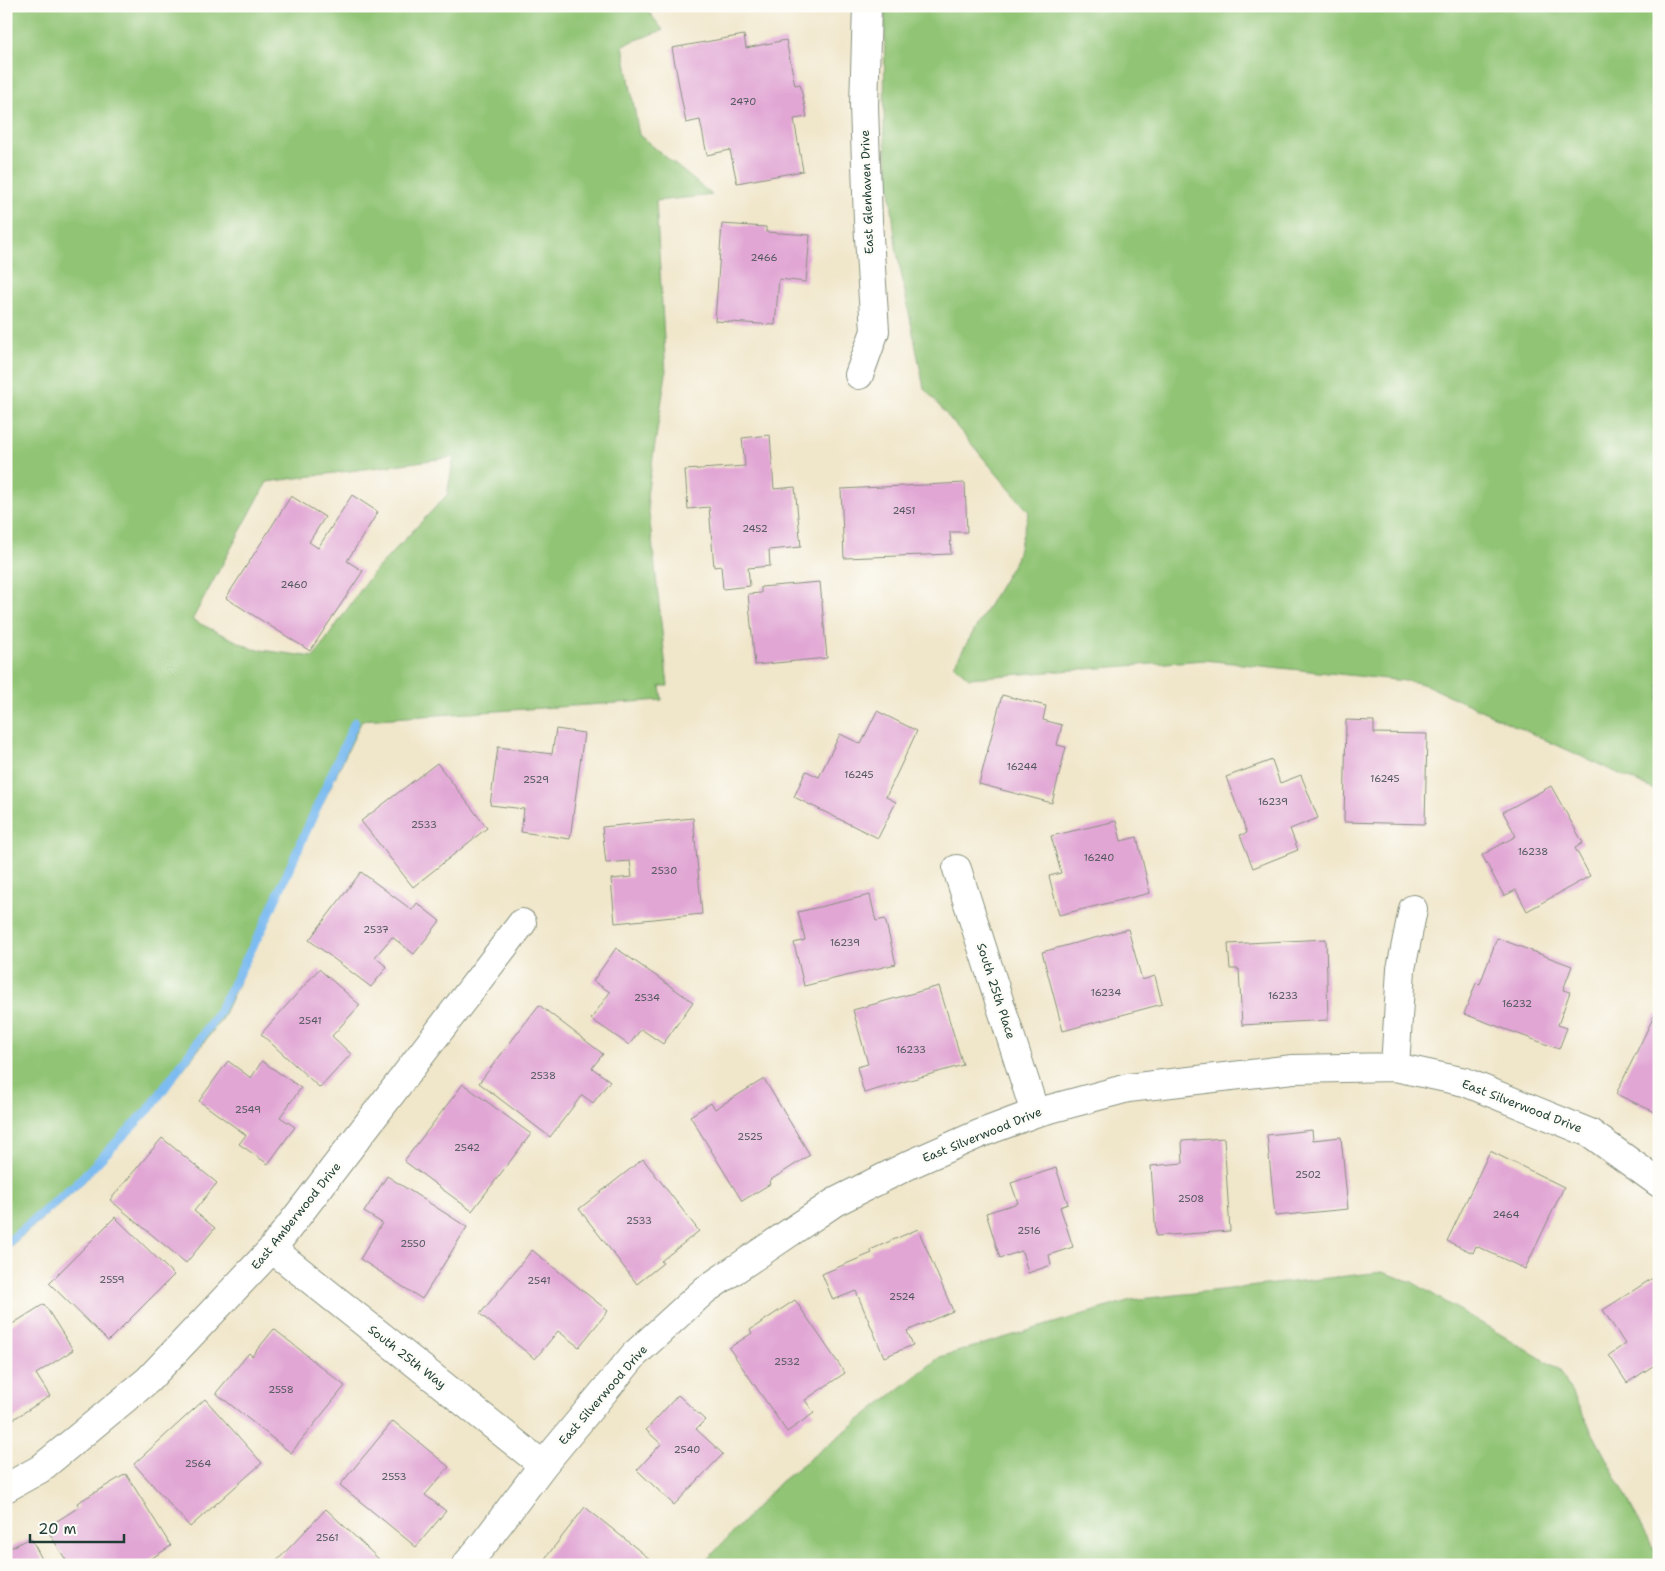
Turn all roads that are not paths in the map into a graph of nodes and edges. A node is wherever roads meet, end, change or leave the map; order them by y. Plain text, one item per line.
1 (867, 6) edge
2 (859, 375) dead end
3 (956, 869) dead end
4 (1413, 909) dead end
5 (522, 923) dead end
6 (1395, 1068) junction
7 (1035, 1113) junction
8 (1659, 1183) edge
9 (272, 1249) junction
10 (543, 1465) junction
11 (6, 1488) edge
12 (466, 1565) edge

1 - 2 street, East Glenhaven Drive
3 - 7 street, South 25th Place
4 - 6 street
5 - 9 street, East Amberwood Drive
6 - 7 street, East Silverwood Drive
6 - 8 street, East Silverwood Drive
7 - 10 street, East Silverwood Drive
9 - 10 street, South 25th Way
9 - 11 street, East Amberwood Drive
10 - 12 street, East Silverwood Drive

